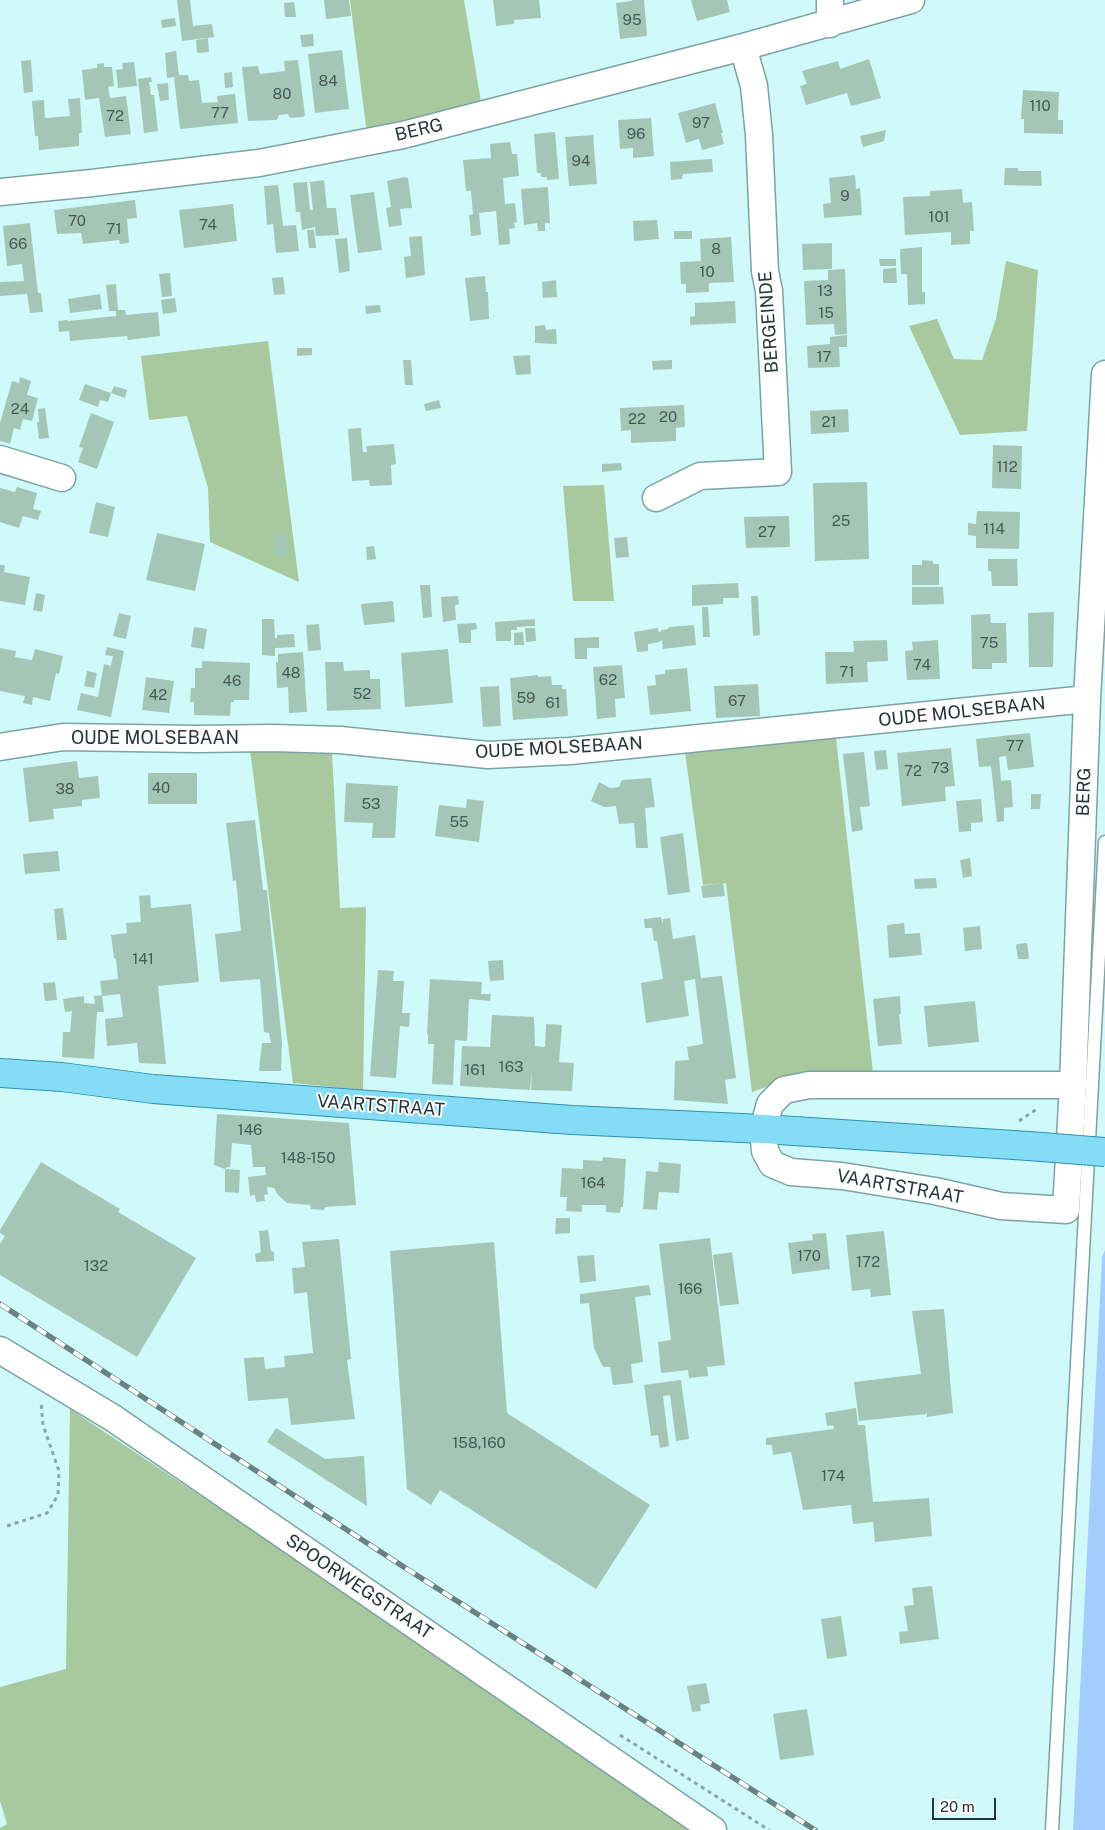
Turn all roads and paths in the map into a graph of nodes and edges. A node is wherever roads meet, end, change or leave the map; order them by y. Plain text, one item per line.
1 (911, 0) edge
2 (830, 12) edge
3 (743, 47) junction
4 (0, 192) edge
5 (1105, 374) edge
6 (0, 459) edge
7 (62, 478) dead end
8 (656, 498) dead end
9 (1087, 700) junction
10 (0, 747) edge
11 (1105, 842) edge
12 (0, 1073) edge
13 (1082, 1086) junction
14 (1041, 1106) dead end
15 (763, 1129) junction
16 (1023, 1134) junction
17 (1105, 1152) edge
18 (1076, 1211) junction
19 (0, 1350) edge
20 (38, 1374) junction
21 (8, 1526) dead end
22 (713, 1830) edge
23 (1052, 1830) edge

1 - 2 street, BERG
2 - 3 street, BERG
3 - 4 street, BERG
3 - 8 street, BERGEINDE
5 - 9 street, BERG
6 - 7 street
9 - 10 street, OUDE MOLSEBAAN
9 - 13 street, BERG
11 - 13 lane
12 - 15 main road, VAARTSTRAAT
13 - 15 street, VAARTSTRAAT
13 - 18 street, BERG
14 - 16 path
15 - 16 main road, VAARTSTRAAT
15 - 18 street, VAARTSTRAAT
16 - 17 main road, VAARTSTRAAT, bridge
18 - 23 lane
19 - 20 street, SPOORWEGSTRAAT
20 - 21 path
20 - 22 street, SPOORWEGSTRAAT

